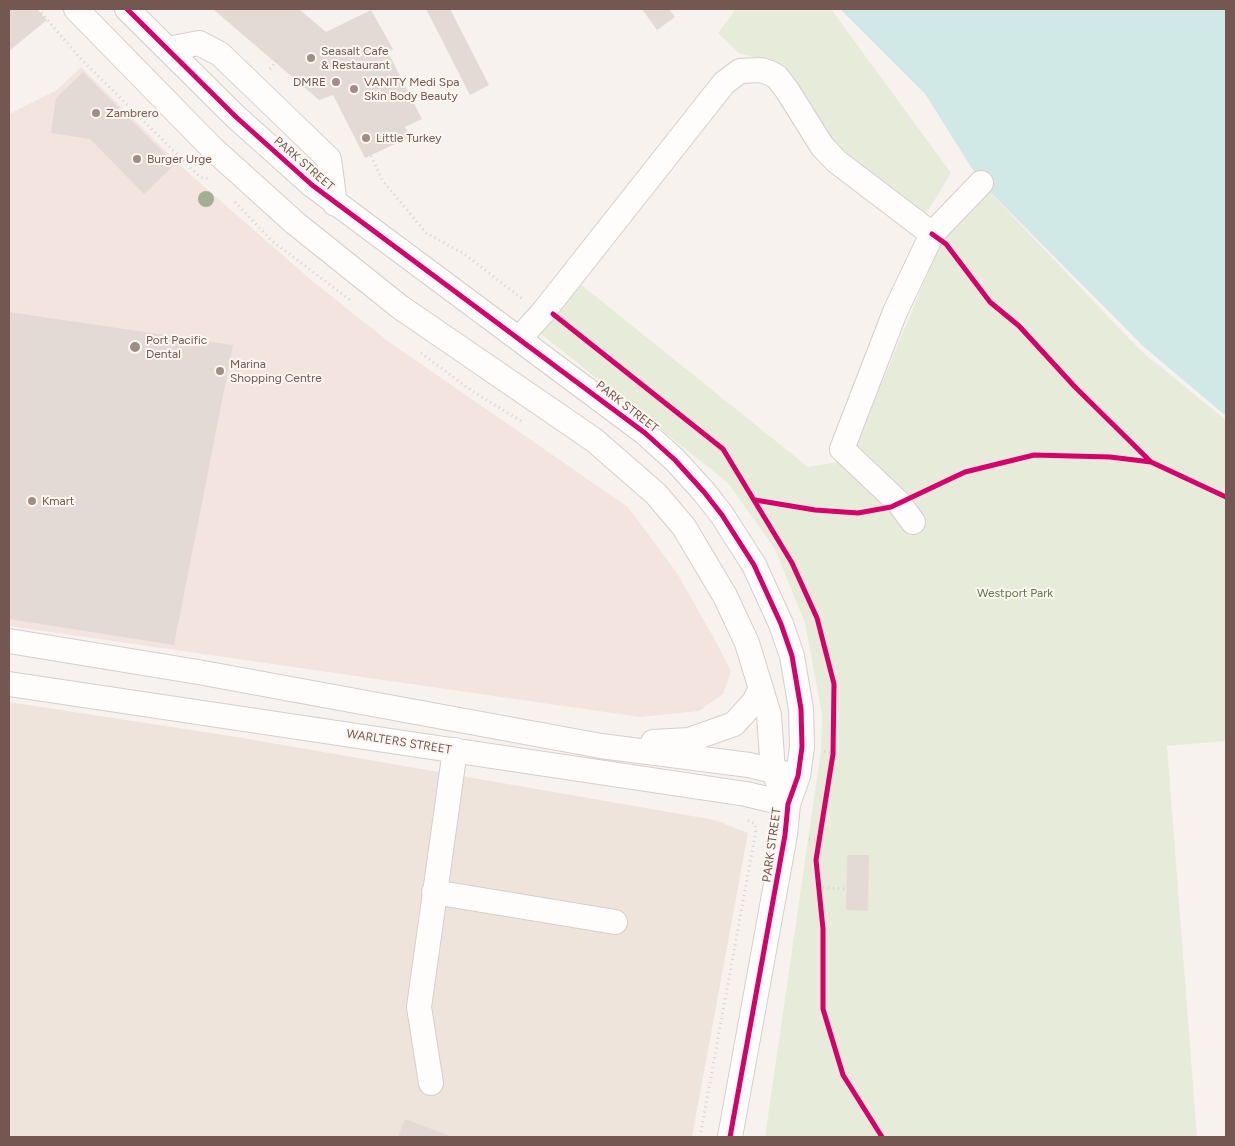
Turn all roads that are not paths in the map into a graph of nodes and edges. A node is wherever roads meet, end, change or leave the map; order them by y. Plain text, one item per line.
1 (76, 9) edge
2 (128, 9) edge
3 (168, 49) junction
4 (981, 183) dead end
5 (335, 204) junction
6 (932, 234) junction
7 (519, 339) junction
8 (913, 522) dead end
9 (9, 641) edge
10 (9, 684) edge
11 (761, 688) junction
12 (601, 746) junction
13 (455, 750) junction
14 (773, 771) junction
15 (798, 776) junction
16 (788, 804) junction
17 (434, 892) junction
18 (615, 922) dead end
19 (431, 1083) dead end
20 (730, 1137) edge

1 - 11 street, PARK STREET
2 - 3 street, PARK STREET
3 - 5 street, PARK STREET
3 - 5 street
4 - 6 street
5 - 7 street, PARK STREET
6 - 7 street
6 - 8 street
7 - 15 street, PARK STREET
9 - 12 street
10 - 13 street, WARLTERS STREET
11 - 12 street
11 - 14 street, PARK STREET
12 - 14 street
13 - 16 street, WARLTERS STREET
13 - 17 street
14 - 15 street
14 - 16 street, PARK STREET
15 - 16 street, PARK STREET
16 - 20 street, PARK STREET
17 - 18 street
17 - 19 street

